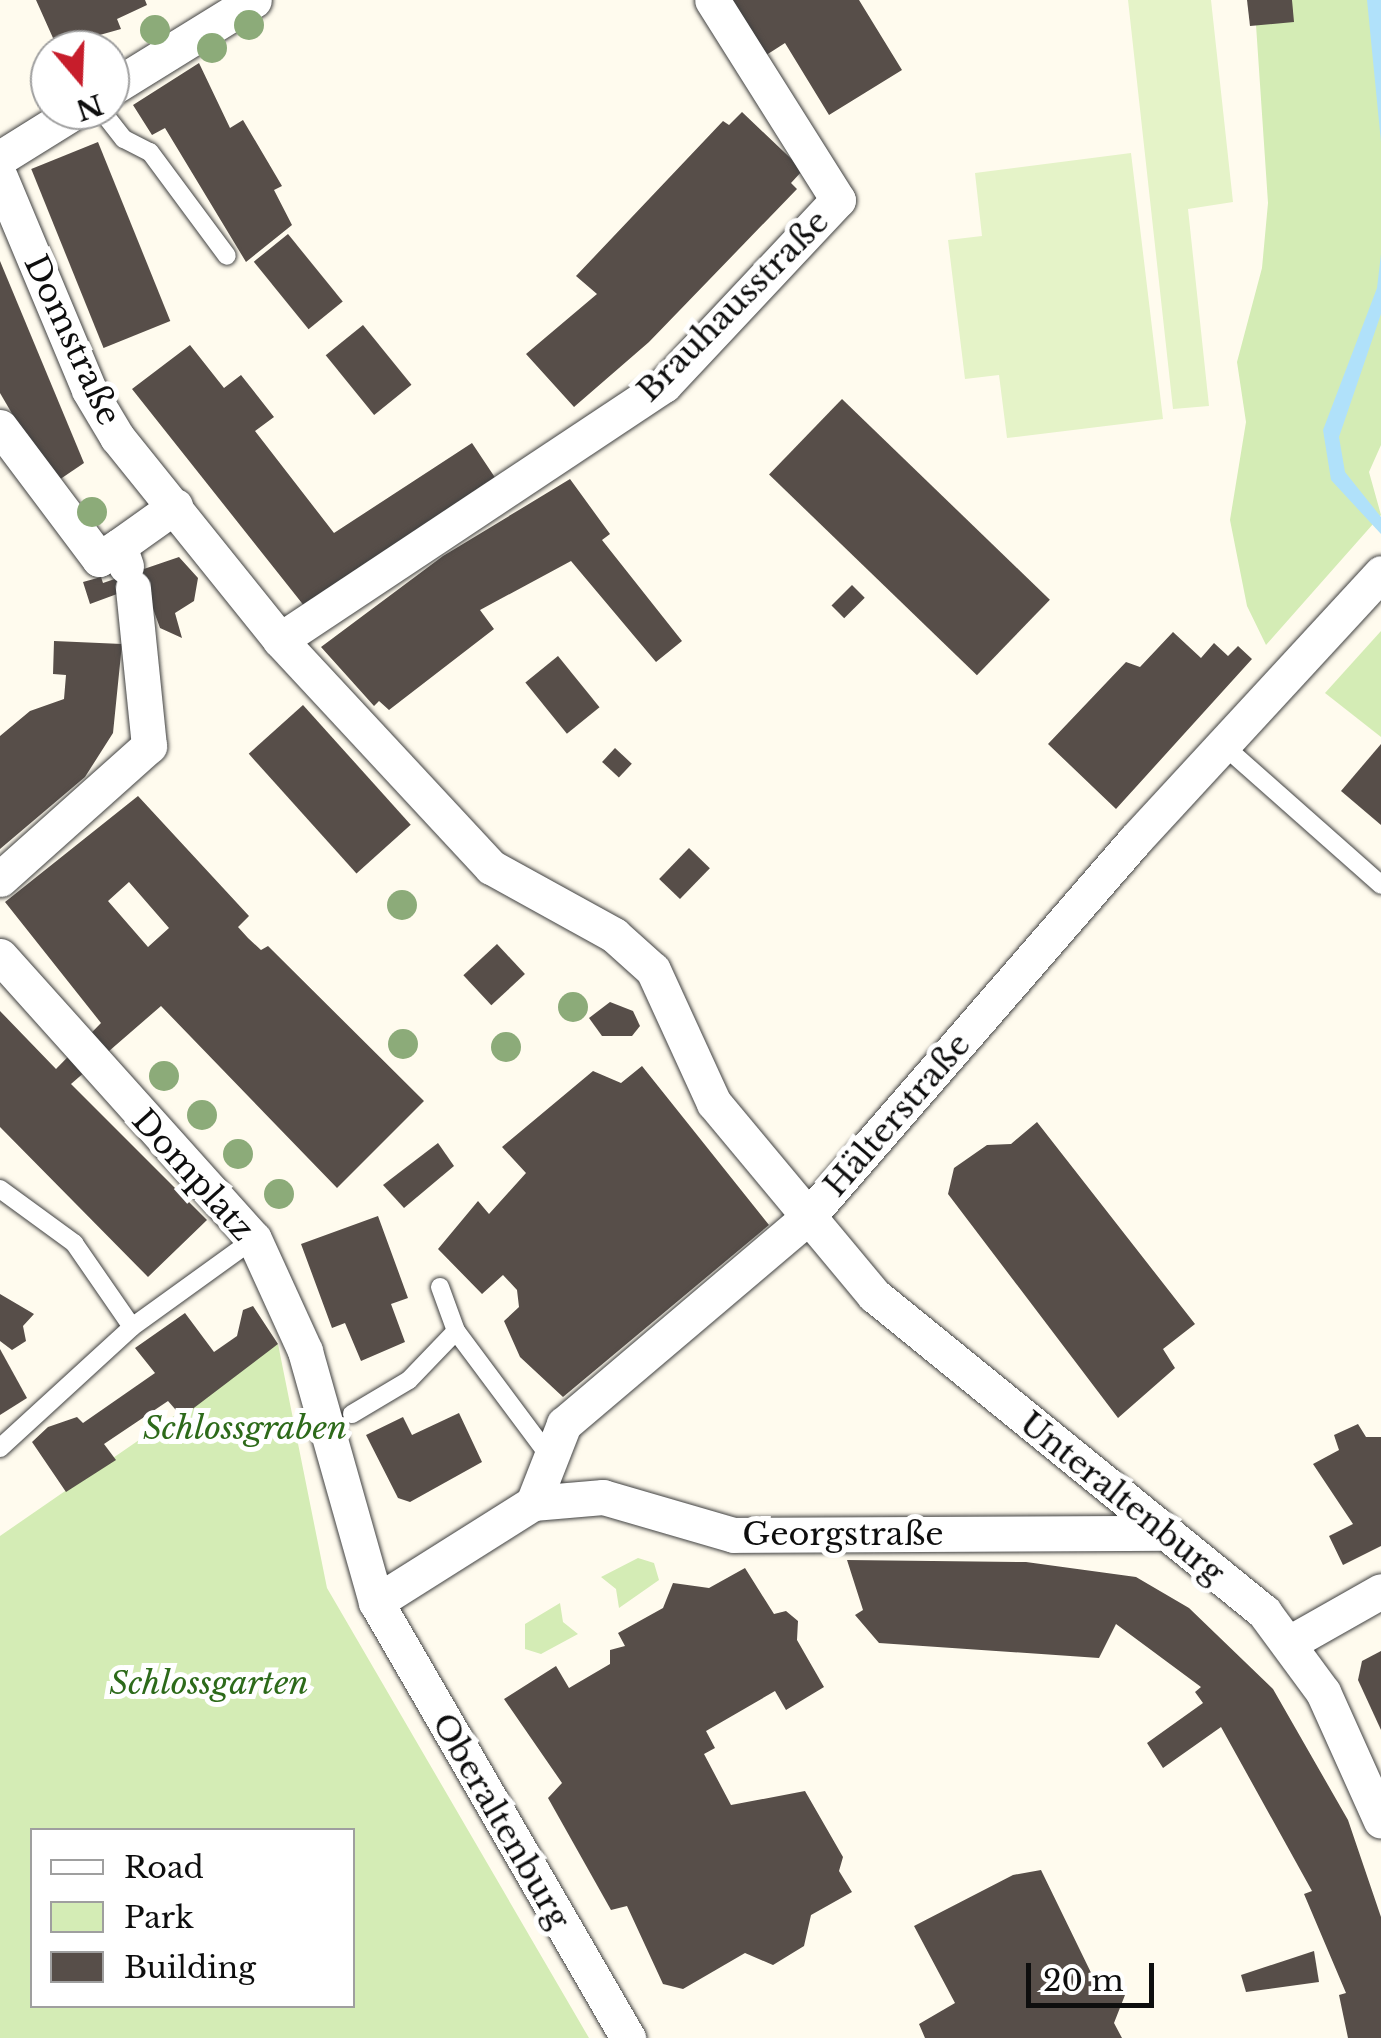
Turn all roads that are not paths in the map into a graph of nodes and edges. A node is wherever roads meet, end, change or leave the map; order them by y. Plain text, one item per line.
1 (254, 0) edge
2 (712, 0) edge
3 (130, 78) edge
4 (45, 130) edge
5 (117, 130) edge
6 (0, 158) edge
7 (0, 177) edge
8 (227, 256) dead end
9 (0, 427) edge
10 (175, 506) junction
11 (127, 570) junction
12 (1381, 573) edge
13 (280, 640) junction
14 (1222, 745) junction
15 (0, 879) edge
16 (1381, 885) edge
17 (0, 956) edge
18 (0, 1189) edge
19 (807, 1218) junction
20 (254, 1239) junction
21 (440, 1288) dead end
22 (132, 1327) junction
23 (456, 1330) junction
24 (352, 1414) dead end
25 (0, 1448) edge
26 (547, 1453) junction
27 (533, 1504) junction
28 (1159, 1533) junction
29 (1381, 1592) edge
30 (376, 1602) junction
31 (1291, 1642) junction
32 (1381, 1821) edge
33 (628, 2038) edge

1 - 3 street
2 - 13 street, Brauhausstraße
4 - 6 street
5 - 8 lane
7 - 10 street, Domstraße
9 - 11 street
10 - 11 street
10 - 13 street
11 - 15 street
12 - 14 street, Hälterstraße
13 - 19 street
14 - 16 lane
14 - 19 street, Hälterstraße
17 - 20 street, Domplatz
18 - 22 lane
19 - 26 street, Hälterstraße
19 - 28 street, Unteraltenburg
20 - 22 lane
20 - 30 street, Domplatz
21 - 23 lane
22 - 25 lane
23 - 24 lane
23 - 26 lane
26 - 27 street, Hälterstraße
27 - 28 street, Georgstraße
27 - 30 street
28 - 31 street, Unteraltenburg
29 - 31 street
30 - 33 street, Oberaltenburg
31 - 32 street, Unteraltenburg

